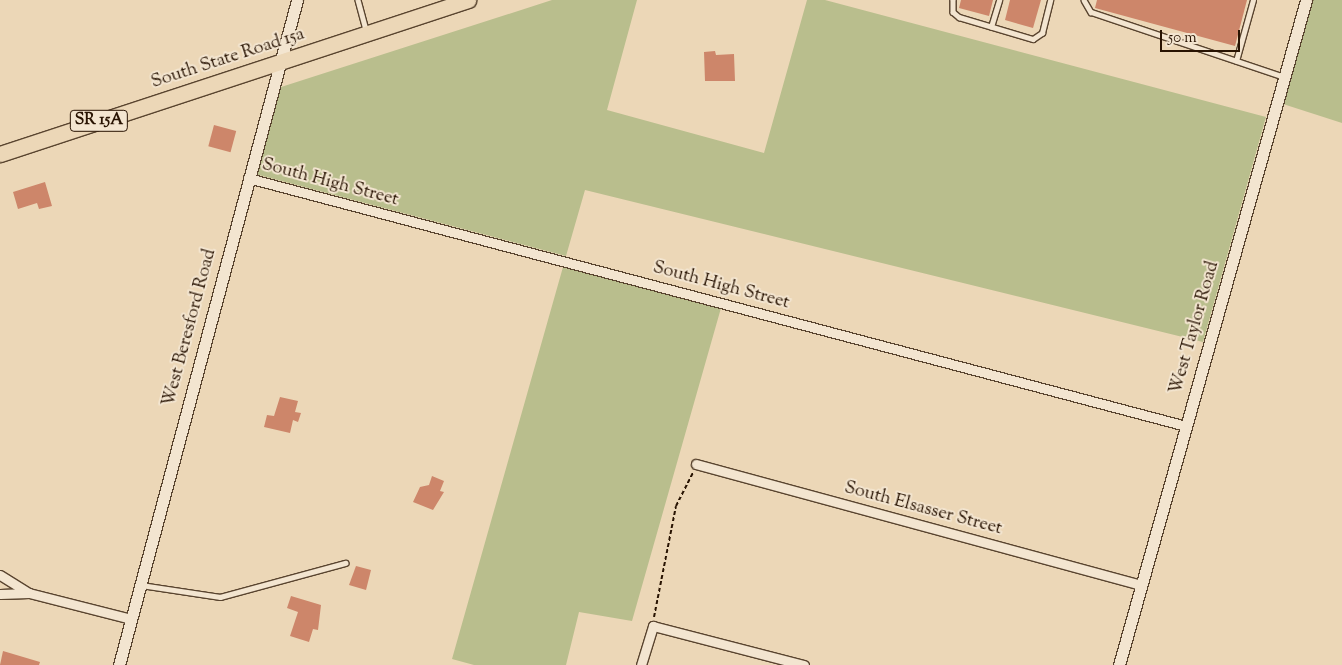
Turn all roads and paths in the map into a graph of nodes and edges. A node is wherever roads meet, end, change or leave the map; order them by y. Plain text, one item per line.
1 (297, 0) edge
2 (358, 0) edge
3 (468, 0) edge
4 (953, 0) edge
5 (999, 0) edge
6 (1050, 0) edge
7 (1084, 0) edge
8 (1254, 0) edge
9 (1306, 0) edge
10 (991, 27) junction
11 (368, 33) junction
12 (1236, 61) junction
13 (279, 62) junction
14 (1284, 77) junction
15 (0, 154) edge
16 (248, 178) junction
17 (1186, 426) junction
18 (696, 464) joint
19 (345, 563) dead end
20 (0, 575) edge
21 (140, 585) junction
22 (1142, 585) junction
23 (29, 593) junction
24 (0, 594) edge
25 (131, 620) junction
26 (653, 626) junction
27 (119, 665) edge
28 (641, 665) edge
29 (804, 665) edge
30 (1119, 665) edge

1 - 13 street, West Beresford Road
2 - 11 lane
3 - 11 highway, South State Road 15a / SR 15A
4 - 10 lane
5 - 10 lane
6 - 10 lane
7 - 12 lane
8 - 12 lane
9 - 14 street, West Taylor Road
11 - 13 highway, South State Road 15a / SR 15A
12 - 14 lane
13 - 15 highway, South State Road 15a / SR 15A
13 - 16 street, West Beresford Road
14 - 17 street, West Taylor Road
16 - 17 street, South High Street
16 - 21 street, West Beresford Road
17 - 22 street, West Taylor Road
18 - 22 street, South Elsasser Street
18 - 26 path
19 - 21 lane
20 - 23 street
21 - 25 street, West Beresford Road
22 - 30 street, West Taylor Road
23 - 24 street
23 - 25 street
25 - 27 street, West Beresford Road
26 - 28 street
26 - 29 street

